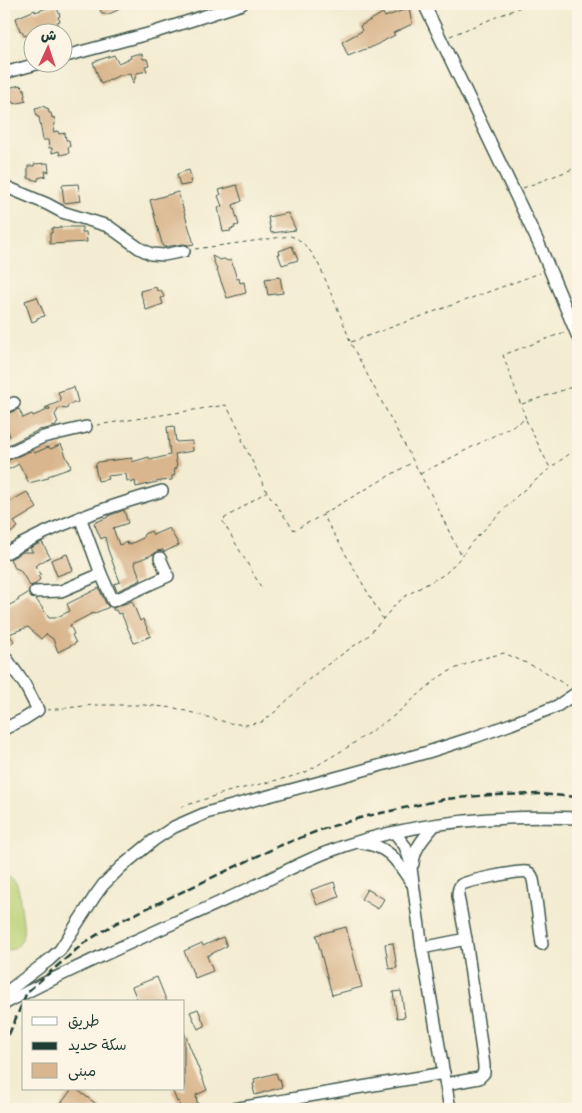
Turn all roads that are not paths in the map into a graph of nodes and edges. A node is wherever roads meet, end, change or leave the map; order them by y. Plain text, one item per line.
1 (242, 4) edge
2 (424, 4) edge
3 (72, 54) edge
4 (22, 68) edge
5 (4, 73) edge
6 (4, 186) edge
7 (184, 251) road end
8 (576, 333) edge
9 (86, 427) road end
10 (4, 456) edge
11 (162, 491) dead end
12 (80, 517) junction
13 (4, 554) edge
14 (160, 558) dead end
15 (102, 574) junction
16 (35, 592) dead end
17 (4, 655) edge
18 (577, 693) edge
19 (4, 729) edge
20 (578, 818) edge
21 (434, 826) junction
22 (395, 832) junction
23 (356, 843) junction
24 (413, 886) junction
25 (466, 939) junction
26 (542, 944) dead end
27 (422, 948) junction
28 (4, 994) edge
29 (4, 1004) edge
30 (445, 1078) junction
31 (233, 1109) edge
32 (450, 1109) edge

1 - 3 street
2 - 8 street
4 - 5 street
6 - 7 street
9 - 10 street
11 - 12 street
12 - 13 street
12 - 15 street
14 - 15 street
15 - 16 street
17 - 19 street
18 - 28 street
20 - 21 street
21 - 22 street
21 - 24 street
22 - 23 street
22 - 24 street
23 - 24 street
23 - 29 street
24 - 27 street
25 - 26 street
25 - 27 street
25 - 30 street
27 - 30 street
30 - 31 street
30 - 32 street

